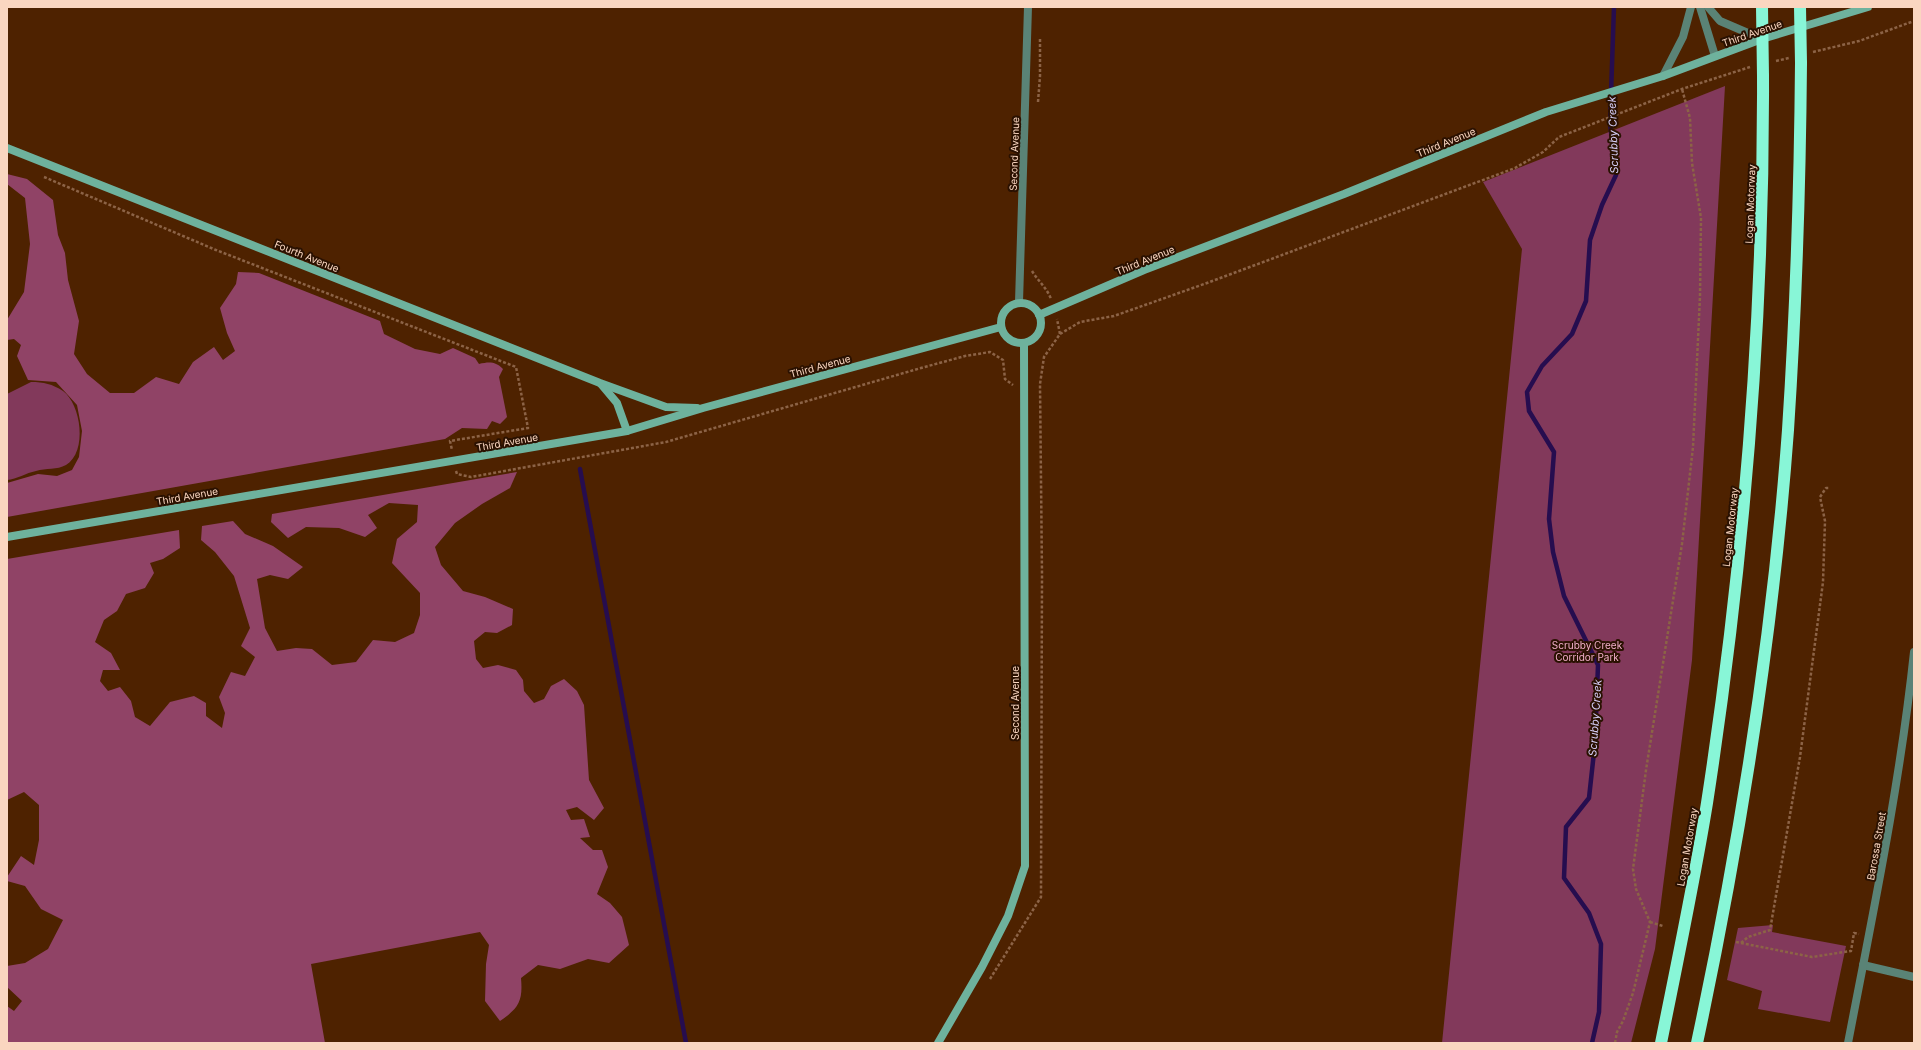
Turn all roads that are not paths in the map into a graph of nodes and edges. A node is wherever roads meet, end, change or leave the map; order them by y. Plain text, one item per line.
1 (1028, 7) edge
2 (1691, 7) edge
3 (1700, 7) edge
4 (1708, 7) edge
5 (1762, 7) edge
6 (1800, 7) edge
7 (1868, 7) edge
8 (1762, 39) junction
9 (1715, 56) junction
10 (1663, 76) junction
11 (7, 148) edge
12 (1019, 302) junction
13 (1039, 315) junction
14 (1001, 327) junction
15 (1024, 343) junction
16 (600, 383) junction
17 (703, 408) junction
18 (626, 431) junction
19 (7, 537) edge
20 (1914, 652) edge
21 (1910, 721) edge
22 (1863, 965) junction
23 (1914, 977) edge
24 (938, 1043) edge
25 (1661, 1043) edge
26 (1697, 1043) edge
27 (1848, 1043) edge

1 - 12 street, Second Avenue
2 - 10 street
3 - 9 street
4 - 8 street
5 - 25 highway, Logan Motorway, bridge
6 - 26 highway, bridge
7 - 8 street, Third Avenue
8 - 9 street, Third Avenue
9 - 10 street, Third Avenue
10 - 13 street, Third Avenue
11 - 16 street, Fourth Avenue
12 - 13 street
12 - 14 street
13 - 15 street
14 - 15 street
14 - 17 street, Third Avenue
15 - 24 street, Second Avenue
16 - 17 street, Fourth Avenue
16 - 18 street, Fourth Avenue
17 - 18 street, Third Avenue
18 - 19 street, Third Avenue
20 - 21 street, Barossa Street
21 - 22 street, Barossa Street
22 - 23 street
22 - 27 street, Barossa Street

